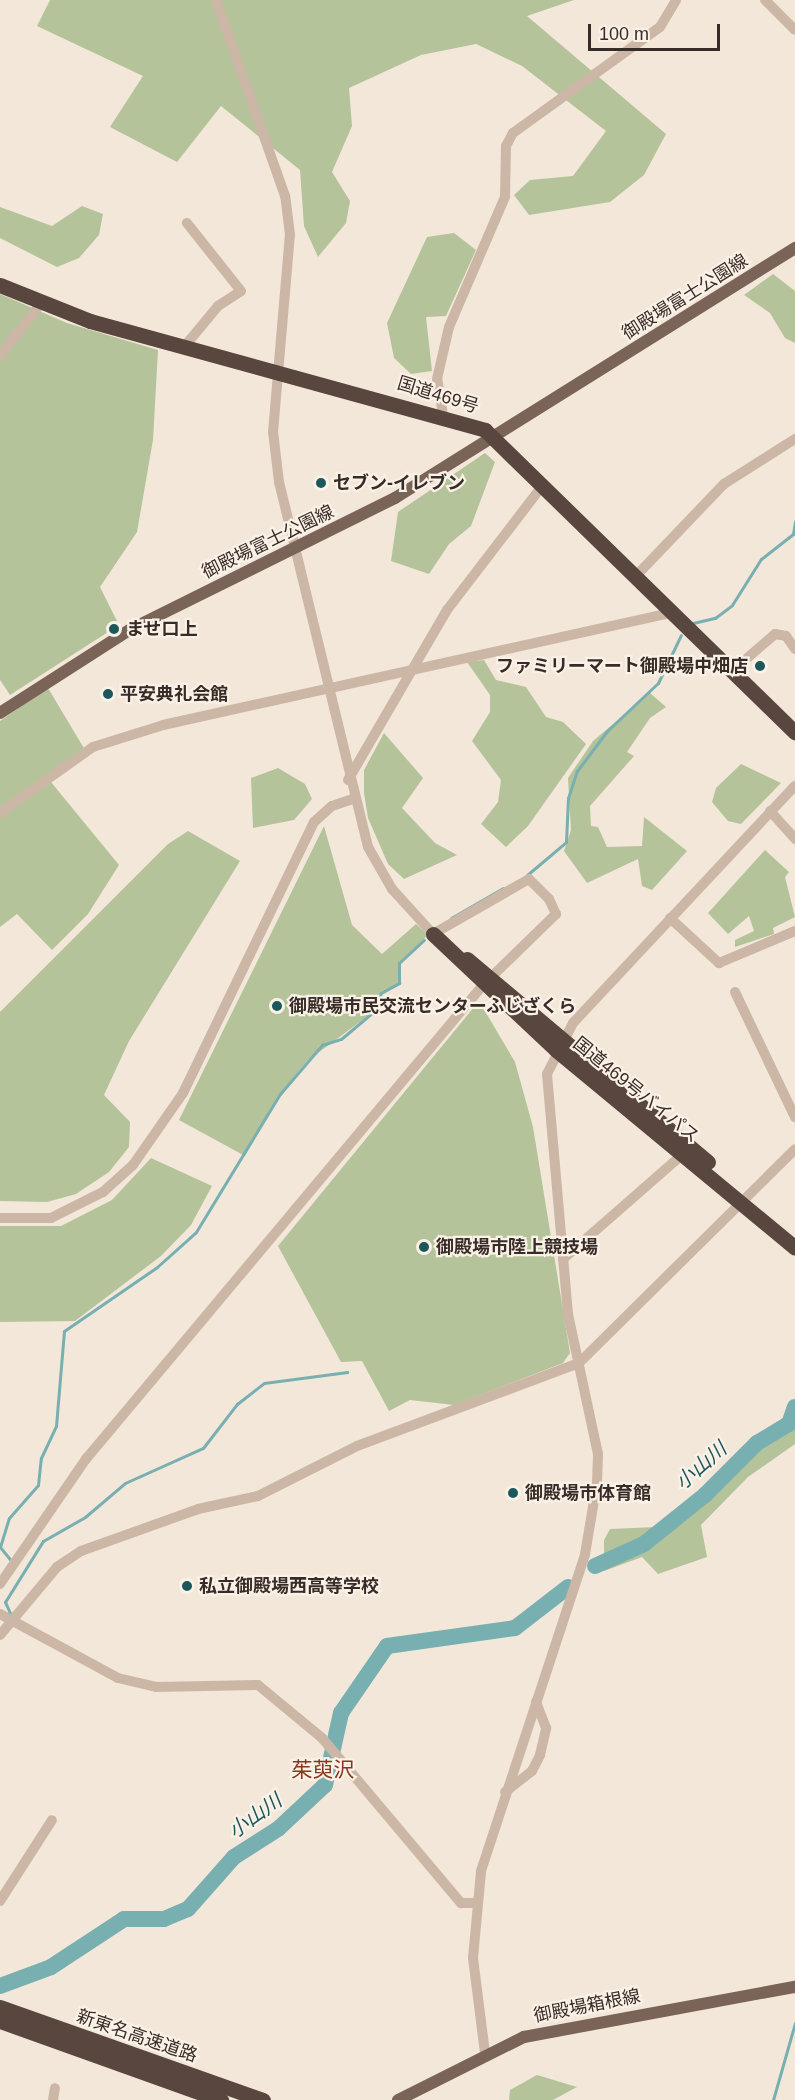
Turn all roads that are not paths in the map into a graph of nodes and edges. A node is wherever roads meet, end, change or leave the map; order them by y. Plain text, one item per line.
1 (216, 0) edge
2 (676, 0) edge
3 (765, 0) edge
4 (795, 30) edge
5 (187, 223) dead end
6 (795, 248) edge
7 (0, 285) edge
8 (42, 302) junction
9 (184, 347) junction
10 (0, 356) edge
11 (276, 370) junction
12 (443, 415) junction
13 (493, 436) junction
14 (795, 440) edge
15 (542, 486) junction
16 (297, 551) junction
17 (635, 578) junction
18 (670, 613) junction
19 (795, 649) edge
20 (414, 669) junction
21 (731, 672) junction
22 (328, 687) junction
23 (0, 713) edge
24 (795, 732) edge
25 (348, 780) junction
26 (795, 786) edge
27 (352, 799) junction
28 (770, 811) junction
29 (0, 813) edge
30 (795, 839) edge
31 (669, 918) junction
32 (795, 931) edge
33 (433, 934) junction
34 (487, 981) junction
35 (735, 992) dead end
36 (559, 1044) junction
37 (795, 1117) edge
38 (795, 1149) edge
39 (683, 1154) junction
40 (745, 1200) junction
41 (0, 1218) edge
42 (795, 1235) edge
43 (795, 1248) edge
44 (563, 1259) junction
45 (579, 1363) junction
46 (0, 1584) edge
47 (0, 1614) edge
48 (12, 1624) junction
49 (0, 1635) edge
50 (536, 1702) junction
51 (505, 1792) junction
52 (52, 1820) dead end
53 (0, 1901) edge
54 (477, 1903) junction
55 (795, 1987) edge
56 (0, 2007) edge
57 (0, 2021) edge
58 (485, 2053) junction
59 (221, 2100) edge
60 (263, 2100) edge
61 (398, 2100) edge

1 - 11 street
2 - 12 street
3 - 4 street
5 - 9 street
6 - 13 main road, 御殿場富士公園線
7 - 8 highway, 国道469号
8 - 9 highway, 国道469号
8 - 10 street
9 - 11 highway, 国道469号
11 - 12 highway, 国道469号
11 - 16 street
12 - 13 highway, 国道469号
13 - 15 highway, 国道469号
13 - 16 main road, 御殿場富士公園線
14 - 17 street
15 - 17 highway, 国道469号
15 - 20 street
16 - 22 street
16 - 23 main road, 御殿場富士公園線
17 - 18 highway, 国道469号
18 - 20 street
18 - 21 highway, 国道469号
19 - 21 street
20 - 22 street
20 - 25 street
21 - 24 highway, 国道469号
22 - 25 street
22 - 29 street
25 - 27 street
26 - 28 street
27 - 33 street
27 - 41 street
28 - 30 street
28 - 31 street
31 - 32 street
31 - 36 street
33 - 34 highway, 国道469号バイパス
33 - 34 street
34 - 36 highway, 国道469号バイパス
34 - 46 street
35 - 37 street
36 - 39 highway, 国道469号バイパス
36 - 40 highway, 国道469号バイパス
36 - 44 street
38 - 40 street
39 - 40 highway, 国道469号バイパス
39 - 44 street
40 - 42 highway, 国道469号バイパス
40 - 43 highway, 国道469号バイパス
40 - 45 street
44 - 45 street
45 - 48 street
45 - 50 street
47 - 48 street
48 - 49 street
48 - 54 street
50 - 51 street
50 - 51 street
51 - 54 street
52 - 53 street
54 - 58 street
55 - 58 main road, 御殿場箱根線
56 - 60 highway, 新東名高速道路
57 - 59 highway, 新東名高速道路
58 - 61 main road, 御殿場箱根線

